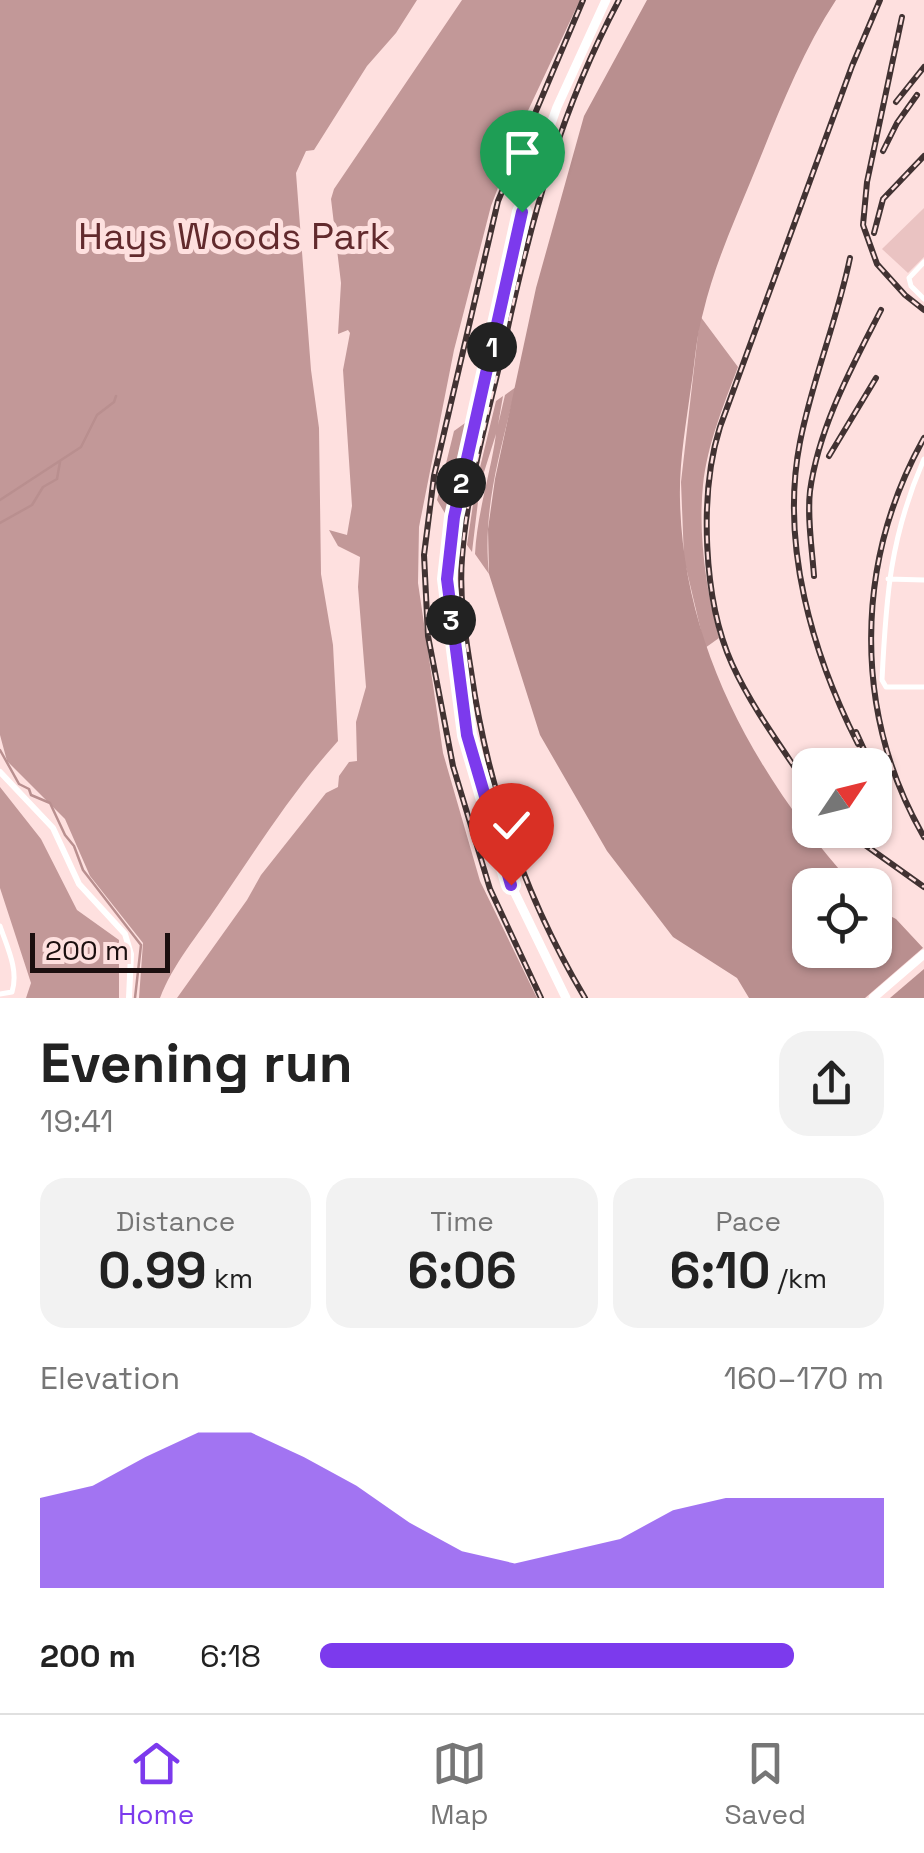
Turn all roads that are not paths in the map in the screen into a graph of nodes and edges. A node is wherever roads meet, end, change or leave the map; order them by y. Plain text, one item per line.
1 (606, 0) edge
2 (924, 262) edge
3 (924, 299) edge
4 (924, 460) edge
5 (888, 580) junction
6 (924, 580) edge
7 (924, 687) edge
8 (0, 772) edge
9 (0, 926) edge
10 (924, 954) edge
11 (924, 962) edge
12 (0, 994) edge
13 (129, 998) edge
14 (566, 998) edge
15 (873, 998) edge
16 (882, 998) edge

1 - 14 main road
2 - 3 street
4 - 5 street
5 - 6 street
5 - 7 street
8 - 13 main road
9 - 12 street
10 - 15 main road
11 - 16 main road

